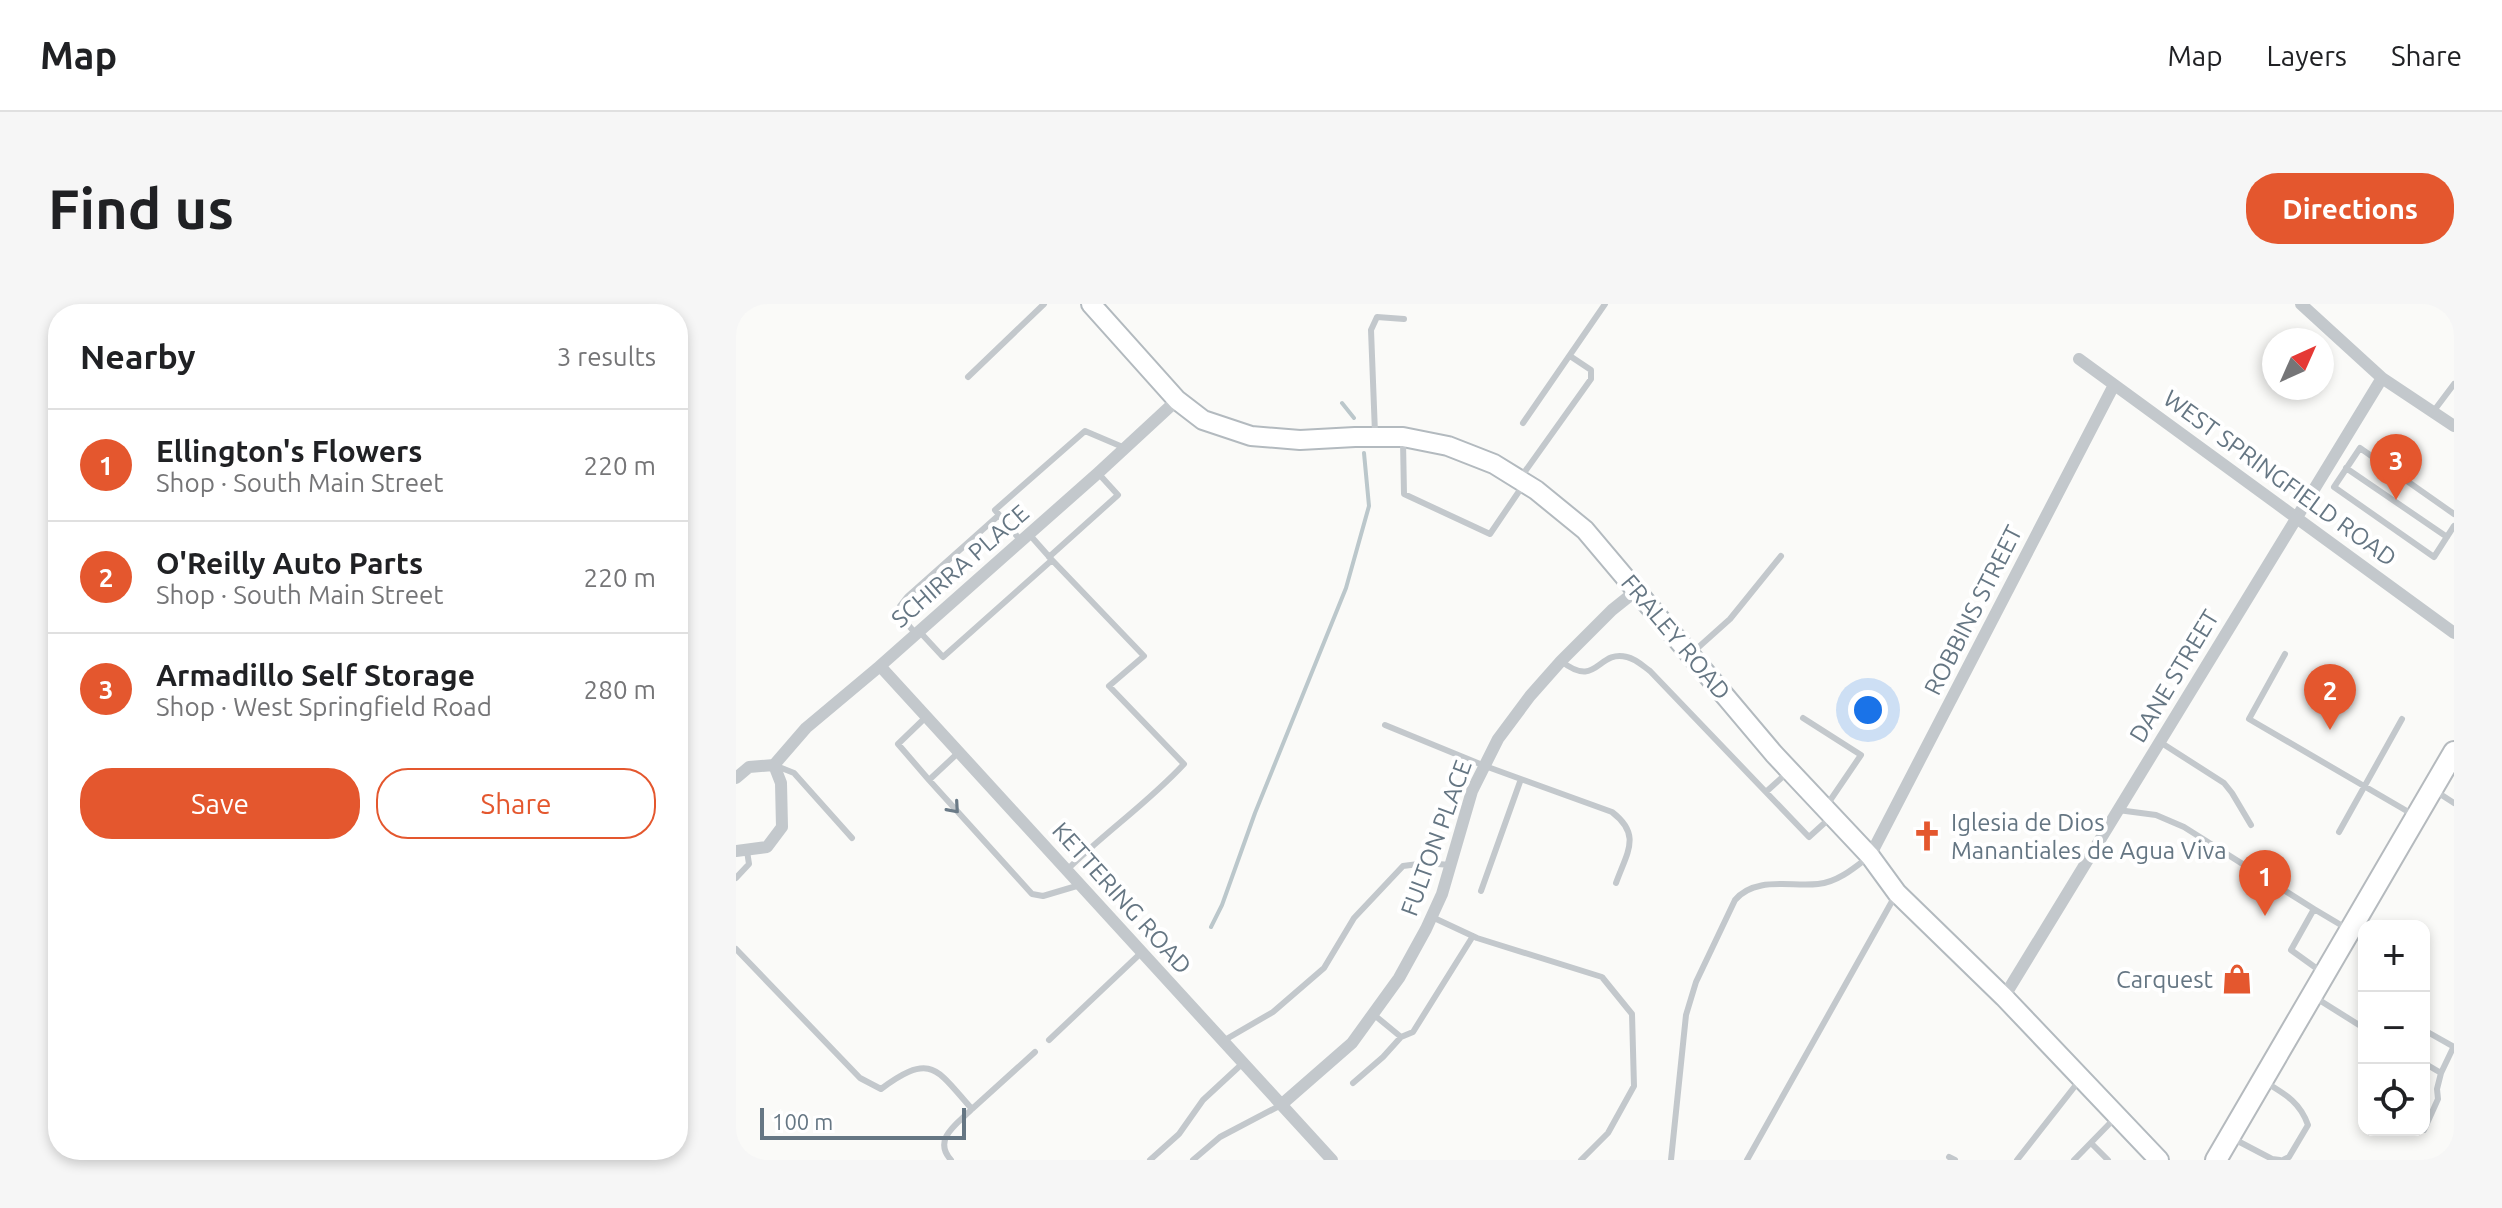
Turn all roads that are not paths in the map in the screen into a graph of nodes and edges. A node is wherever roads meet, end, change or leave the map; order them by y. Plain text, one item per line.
1 (1044, 304) edge
2 (1091, 304) edge
3 (1605, 304) edge
4 (2301, 304) edge
5 (1404, 319) dead end
6 (1570, 356) junction
7 (2079, 359) dead end
8 (968, 377) dead end
9 (2382, 378) junction
10 (2454, 384) edge
11 (2114, 385) junction
12 (1177, 400) junction
13 (2433, 412) junction
14 (1523, 423) dead end
15 (2454, 426) edge
16 (1375, 437) junction
17 (1403, 437) junction
18 (1126, 448) junction
19 (2346, 468) junction
20 (1098, 473) junction
21 (1522, 482) junction
22 (2454, 514) edge
23 (999, 515) junction
24 (2297, 518) junction
25 (2454, 526) edge
26 (2447, 537) junction
27 (1025, 538) junction
28 (1781, 556) dead end
29 (1050, 558) junction
30 (1637, 590) junction
31 (918, 632) junction
32 (2454, 633) edge
33 (2285, 654) dead end
34 (1690, 655) junction
35 (1561, 661) junction
36 (880, 666) junction
37 (926, 717) junction
38 (1803, 718) dead end
39 (2402, 719) dead end
40 (1385, 725) dead end
41 (2160, 742) junction
42 (959, 752) junction
43 (2454, 752) edge
44 (774, 765) junction
45 (1485, 766) junction
46 (1790, 771) junction
47 (736, 778) edge
48 (1521, 779) junction
49 (929, 780) junction
50 (2365, 787) junction
51 (2432, 789) junction
52 (1767, 791) junction
53 (2454, 803) edge
54 (2118, 810) junction
55 (1829, 812) junction
56 (2415, 816) junction
57 (2251, 825) dead end
58 (2339, 832) dead end
59 (852, 838) dead end
60 (742, 851) edge
61 (1870, 856) junction
62 (1450, 865) junction
63 (1067, 870) junction
64 (736, 878) edge
65 (1616, 883) dead end
66 (1080, 885) junction
67 (1481, 891) dead end
68 (1897, 893) junction
69 (2314, 909) junction
70 (1432, 917) junction
71 (2361, 920) edge
72 (2358, 925) edge
73 (1473, 936) junction
74 (736, 949) edge
75 (1142, 952) junction
76 (2324, 974) junction
77 (2311, 995) junction
78 (2004, 997) junction
79 (1373, 1014) junction
80 (2358, 1024) edge
81 (2430, 1034) edge
82 (1401, 1037) junction
83 (1049, 1040) dead end
84 (1223, 1041) junction
85 (2453, 1047) edge
86 (1035, 1052) dead end
87 (1243, 1063) junction
88 (2426, 1064) edge
89 (2441, 1073) junction
90 (2081, 1078) junction
91 (2262, 1080) junction
92 (1353, 1083) dead end
93 (1281, 1105) junction
94 (972, 1109) junction
95 (2117, 1116) junction
96 (2430, 1116) edge
97 (2229, 1137) junction
98 (2091, 1143) junction
99 (951, 1160) edge
100 (1150, 1160) edge
101 (1193, 1160) edge
102 (1332, 1160) edge
103 (1581, 1160) edge
104 (1671, 1160) edge
105 (1747, 1160) edge
106 (2017, 1160) edge
107 (2074, 1160) edge
108 (2108, 1160) edge
109 (2159, 1160) edge
110 (2216, 1160) edge
111 (2281, 1160) edge

1 - 8 lane
2 - 12 street, FRALEY ROAD
3 - 6 lane
4 - 9 street
5 - 16 lane
6 - 14 lane
6 - 21 lane
7 - 11 street, WEST SPRINGFIELD ROAD
9 - 13 street
9 - 24 street, DANE STREET
10 - 13 lane
11 - 24 street, WEST SPRINGFIELD ROAD
11 - 61 street, ROBBINS STREET
12 - 16 street, FRALEY ROAD
12 - 18 street, SCHIRRA PLACE
13 - 15 street
16 - 17 street, FRALEY ROAD
17 - 21 street, FRALEY ROAD
17 - 21 lane
18 - 20 street, SCHIRRA PLACE
18 - 23 lane
19 - 22 lane
19 - 26 lane
19 - 26 lane
20 - 27 street, SCHIRRA PLACE
20 - 29 lane
21 - 30 street, FRALEY ROAD
23 - 27 lane
23 - 31 lane
24 - 32 street, WEST SPRINGFIELD ROAD
24 - 41 street, DANE STREET
25 - 26 lane
27 - 29 lane
27 - 31 street, SCHIRRA PLACE
28 - 34 lane
29 - 31 lane
29 - 63 lane
30 - 34 street, FRALEY ROAD
30 - 35 street, FULTON PLACE
31 - 36 street, SCHIRRA PLACE
33 - 50 lane
34 - 46 street, FRALEY ROAD
35 - 45 street, FULTON PLACE
35 - 52 lane
36 - 37 street, KETTERING ROAD
36 - 44 street, SCHIRRA PLACE
37 - 42 street, KETTERING ROAD
37 - 49 lane
38 - 55 lane
39 - 50 lane
40 - 45 lane
41 - 54 street, DANE STREET
41 - 57 lane
42 - 49 lane
42 - 63 street, KETTERING ROAD
43 - 51 main road
44 - 47 street
44 - 59 lane
44 - 60 street
45 - 48 lane
45 - 62 street, FULTON PLACE
46 - 52 lane
46 - 55 street, FRALEY ROAD
48 - 65 lane
48 - 67 lane
49 -> 66 lane
50 - 56 lane
50 - 58 lane
51 - 53 lane
51 - 56 main road
52 - 55 lane
54 - 69 lane
54 - 78 street, DANE STREET
55 - 61 street, FRALEY ROAD
56 - 71 main road
60 - 64 lane
61 - 68 street, FRALEY ROAD
61 - 104 lane
62 - 70 street, FULTON PLACE
62 - 84 lane
63 - 66 street, KETTERING ROAD
66 - 75 street, KETTERING ROAD
68 - 78 street, FRALEY ROAD
68 - 105 lane
69 - 72 lane
69 - 76 lane
70 - 73 lane
70 - 79 street, FULTON PLACE
72 - 76 main road
73 - 82 lane
73 - 103 lane
74 - 94 lane
75 - 83 lane
75 - 84 street, KETTERING ROAD
76 - 77 main road
77 - 80 lane
77 - 91 main road
78 - 90 street, FRALEY ROAD
79 - 82 lane
79 - 93 street, FULTON PLACE
81 - 85 lane
82 - 92 lane
84 - 87 street, KETTERING ROAD
85 - 89 lane
86 - 94 lane
87 - 93 street, KETTERING ROAD
87 - 100 lane
88 - 89 lane
89 - 96 lane
90 - 95 street, FRALEY ROAD
90 - 106 lane
91 - 97 main road
91 - 111 lane
93 - 101 lane
93 - 102 street, KETTERING ROAD
94 - 99 lane
95 - 98 lane
95 - 109 street, FRALEY ROAD
97 - 110 main road
97 - 111 lane
98 - 107 lane
98 - 108 lane

